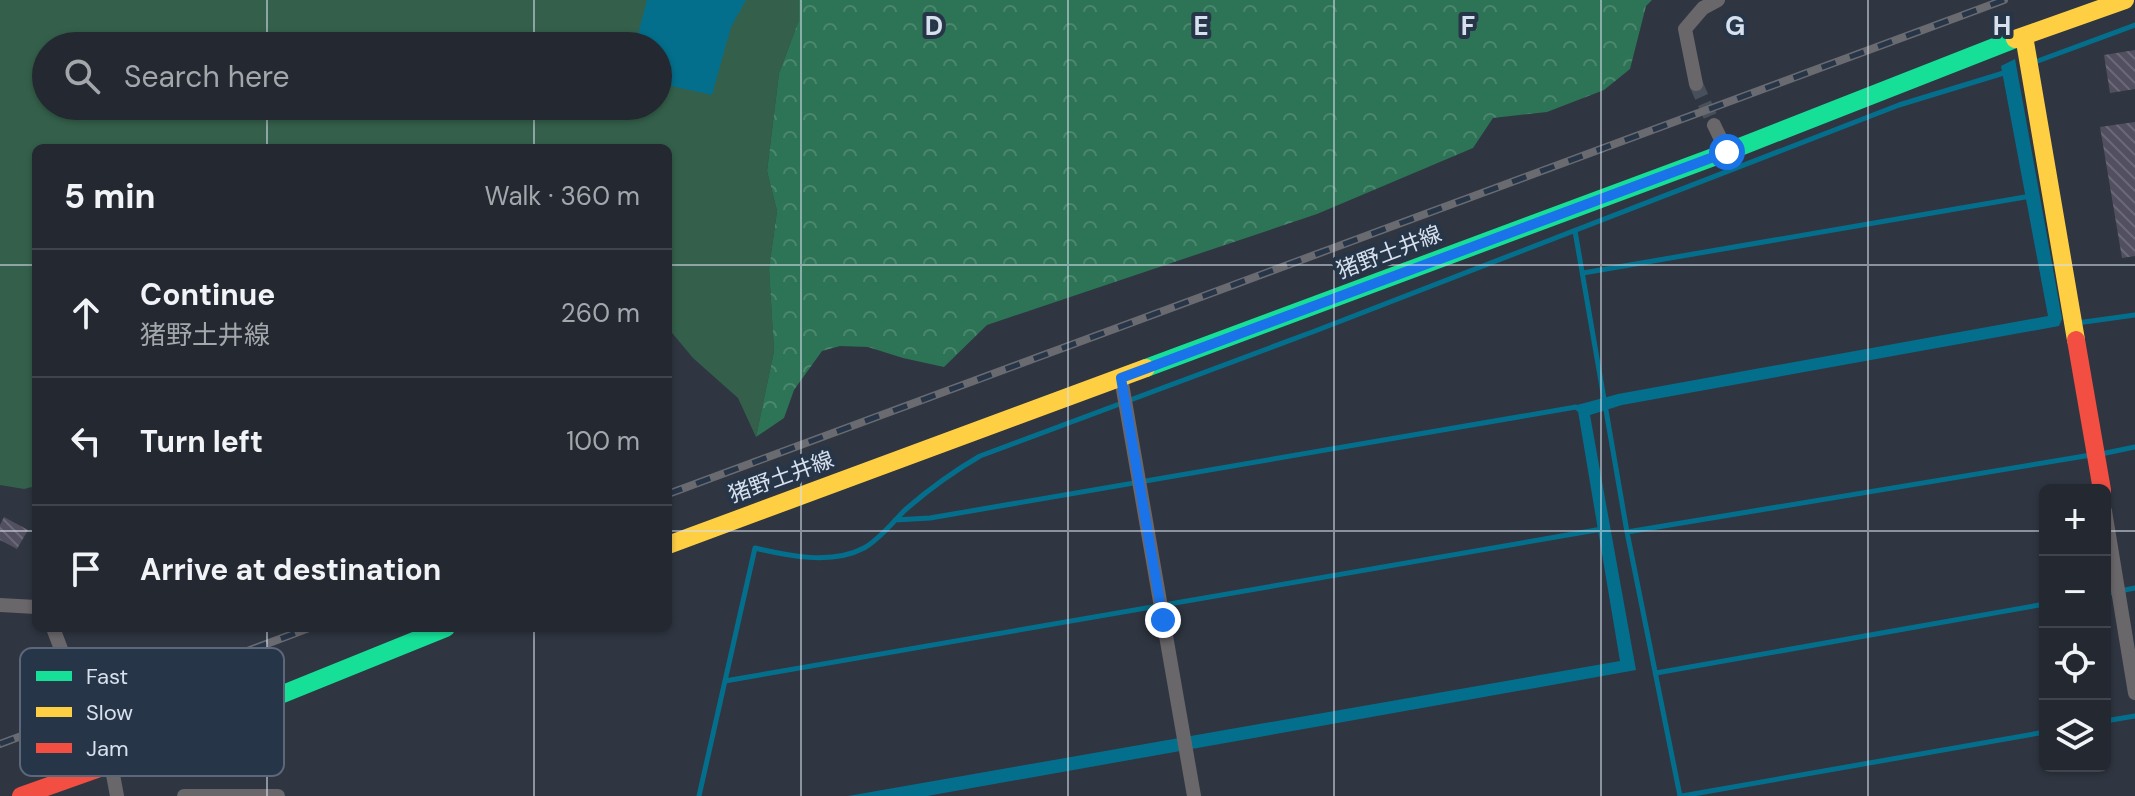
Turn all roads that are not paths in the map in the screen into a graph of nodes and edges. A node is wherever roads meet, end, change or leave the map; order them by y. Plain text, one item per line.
1 (1718, 0) edge
2 (2125, 0) edge
3 (2024, 36) junction
4 (1696, 84) tunnel mouth
5 (1714, 125) tunnel mouth
6 (1727, 152) junction
7 (1121, 378) junction
8 (2101, 484) edge
9 (672, 544) edge
10 (2111, 547) edge
11 (0, 605) edge
12 (32, 607) edge
13 (436, 632) edge
14 (2135, 693) edge
15 (284, 694) edge
16 (77, 776) edge
17 (113, 776) edge
18 (21, 796) edge
19 (117, 796) edge
20 (184, 796) edge
21 (278, 796) edge
22 (1194, 796) edge

1 - 4 street
2 - 3 main road, 猪野土井線
3 - 6 main road, 猪野土井線
3 - 8 main road
5 - 6 street
6 - 7 main road, 猪野土井線
7 - 9 main road, 猪野土井線
7 - 22 street
10 - 14 street
11 - 12 street
13 - 15 main road
16 - 18 main road
17 - 19 street
20 - 21 street

